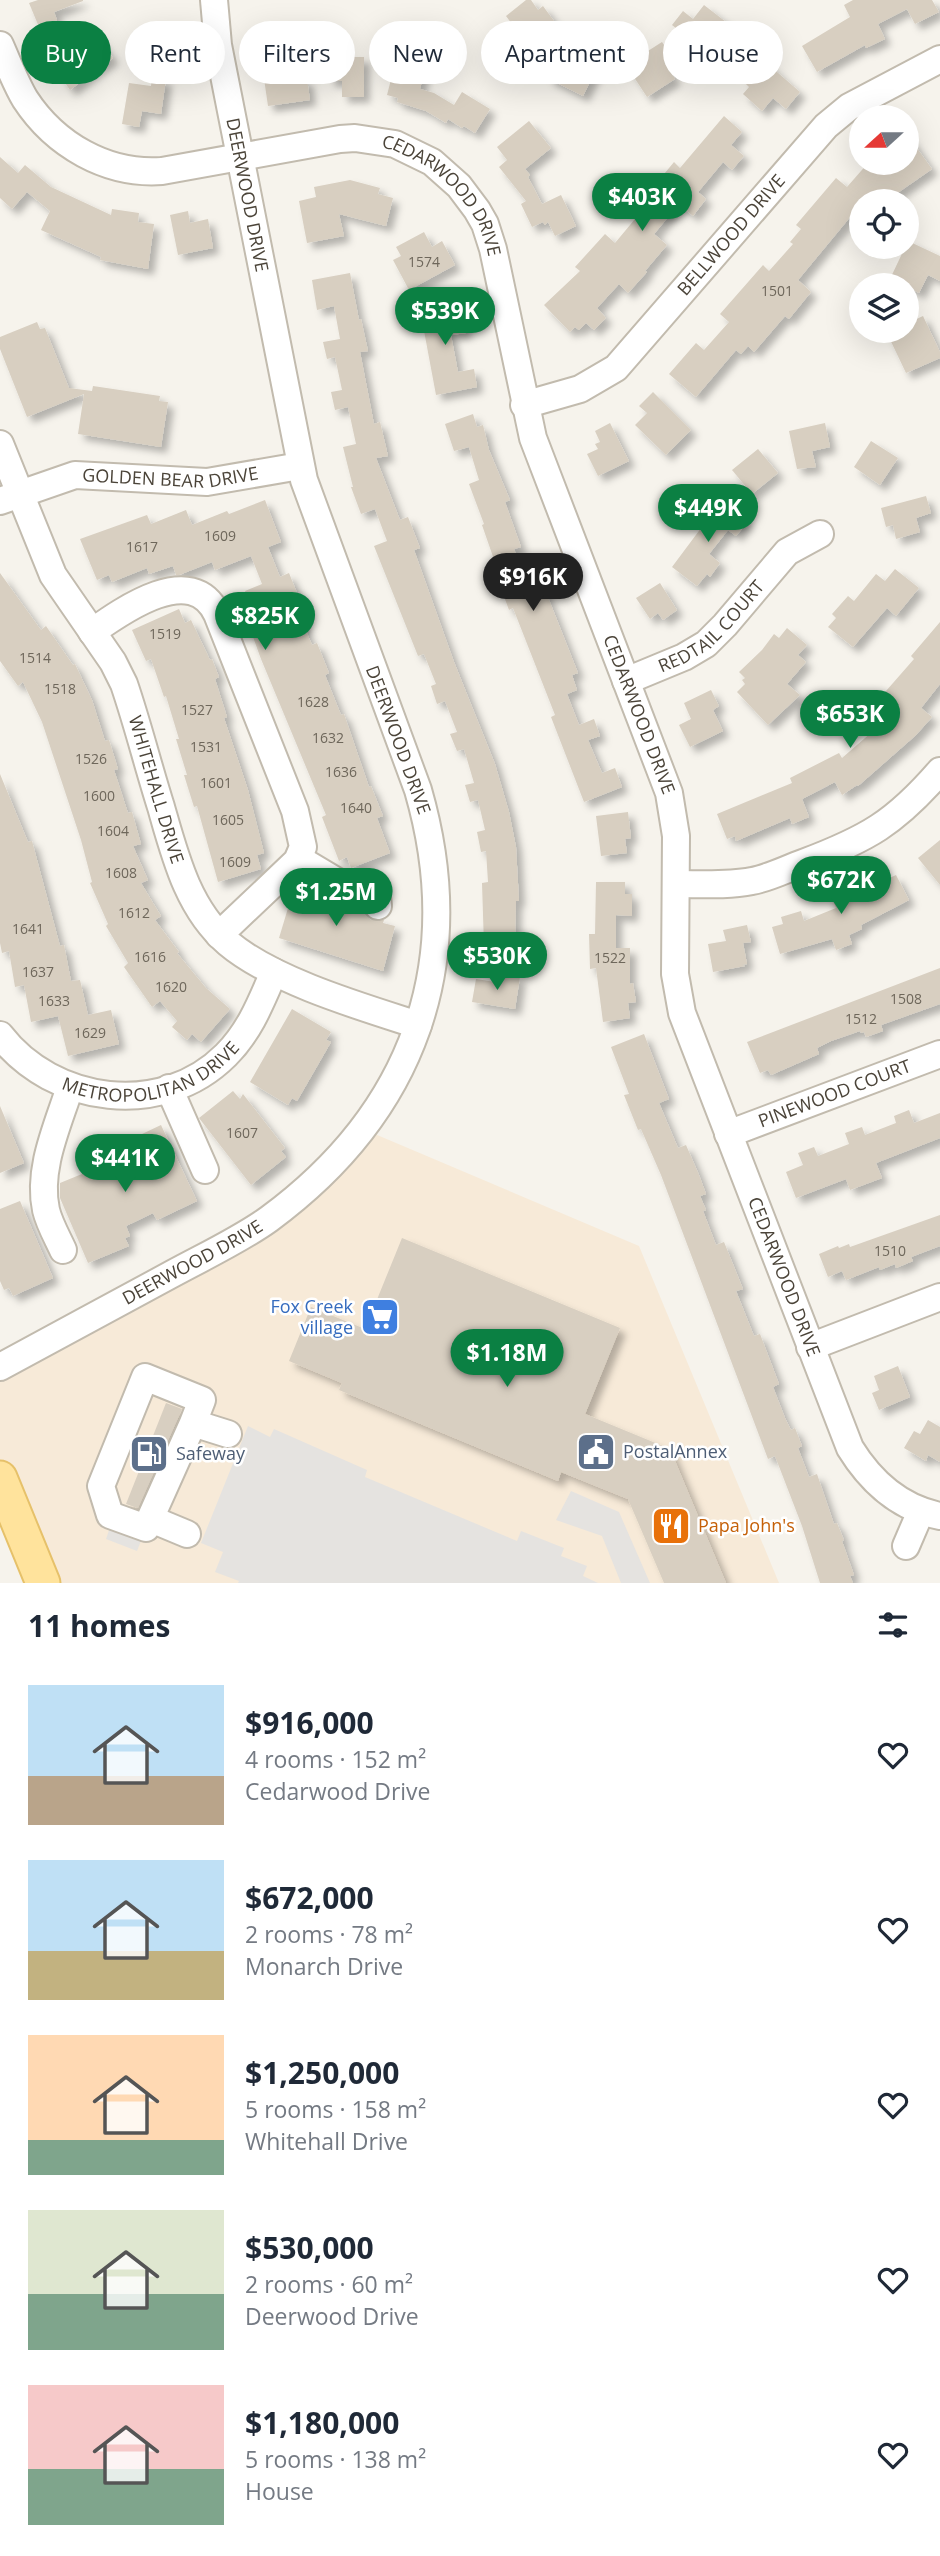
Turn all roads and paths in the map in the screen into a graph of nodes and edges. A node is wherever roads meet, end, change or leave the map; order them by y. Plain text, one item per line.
1 (214, 0) edge
2 (0, 45) edge
3 (940, 59) edge
4 (240, 158) junction
5 (524, 405) junction
6 (0, 444) edge
7 (300, 466) junction
8 (10, 497) edge
9 (820, 534) dead end
10 (92, 632) junction
11 (626, 681) junction
12 (940, 771) edge
13 (299, 859) junction
14 (676, 884) junction
15 (378, 906) dead end
16 (219, 935) junction
17 (274, 972) junction
18 (418, 1026) junction
19 (0, 1035) edge
20 (940, 1054) edge
21 (70, 1087) junction
22 (169, 1088) junction
23 (728, 1133) junction
24 (205, 1170) dead end
25 (63, 1250) dead end
26 (940, 1297) edge
27 (810, 1348) junction
28 (0, 1367) edge
29 (193, 1423) junction
30 (228, 1434) dead end
31 (0, 1478) edge
32 (931, 1514) edge
33 (151, 1519) junction
34 (187, 1534) dead end
35 (906, 1546) dead end
36 (43, 1583) edge

1 - 4 street, DEERWOOD DRIVE
2 - 4 street, CEDARWOOD DRIVE
3 - 5 street, BELLWOOD DRIVE
4 - 5 street, CEDARWOOD DRIVE
4 - 7 street, DEERWOOD DRIVE
5 - 11 street, CEDARWOOD DRIVE
6 - 8 street, WHITEHALL DRIVE
7 - 8 street, GOLDEN BEAR DRIVE
7 - 18 street, DEERWOOD DRIVE
8 - 10 street, WHITEHALL DRIVE
9 - 11 street, REDTAIL COURT
10 - 13 street
10 - 16 street, WHITEHALL DRIVE
11 - 14 street, CEDARWOOD DRIVE
12 - 14 street
13 - 15 street
13 - 16 street
14 - 23 street, CEDARWOOD DRIVE
16 - 17 street, WHITEHALL DRIVE
17 - 18 street, WHITEHALL DRIVE
17 - 22 street, METROPOLITAN DRIVE
18 - 28 street, DEERWOOD DRIVE
19 - 21 street, METROPOLITAN DRIVE
20 - 23 street, PINEWOOD COURT
21 - 22 street, METROPOLITAN DRIVE
21 - 25 street
22 - 24 street
23 - 27 street, CEDARWOOD DRIVE
26 - 27 street
27 - 32 street, CEDARWOOD DRIVE
29 - 30 street
29 - 33 street
29 - 33 street
31 - 36 main road
32 - 35 street
33 - 34 street

